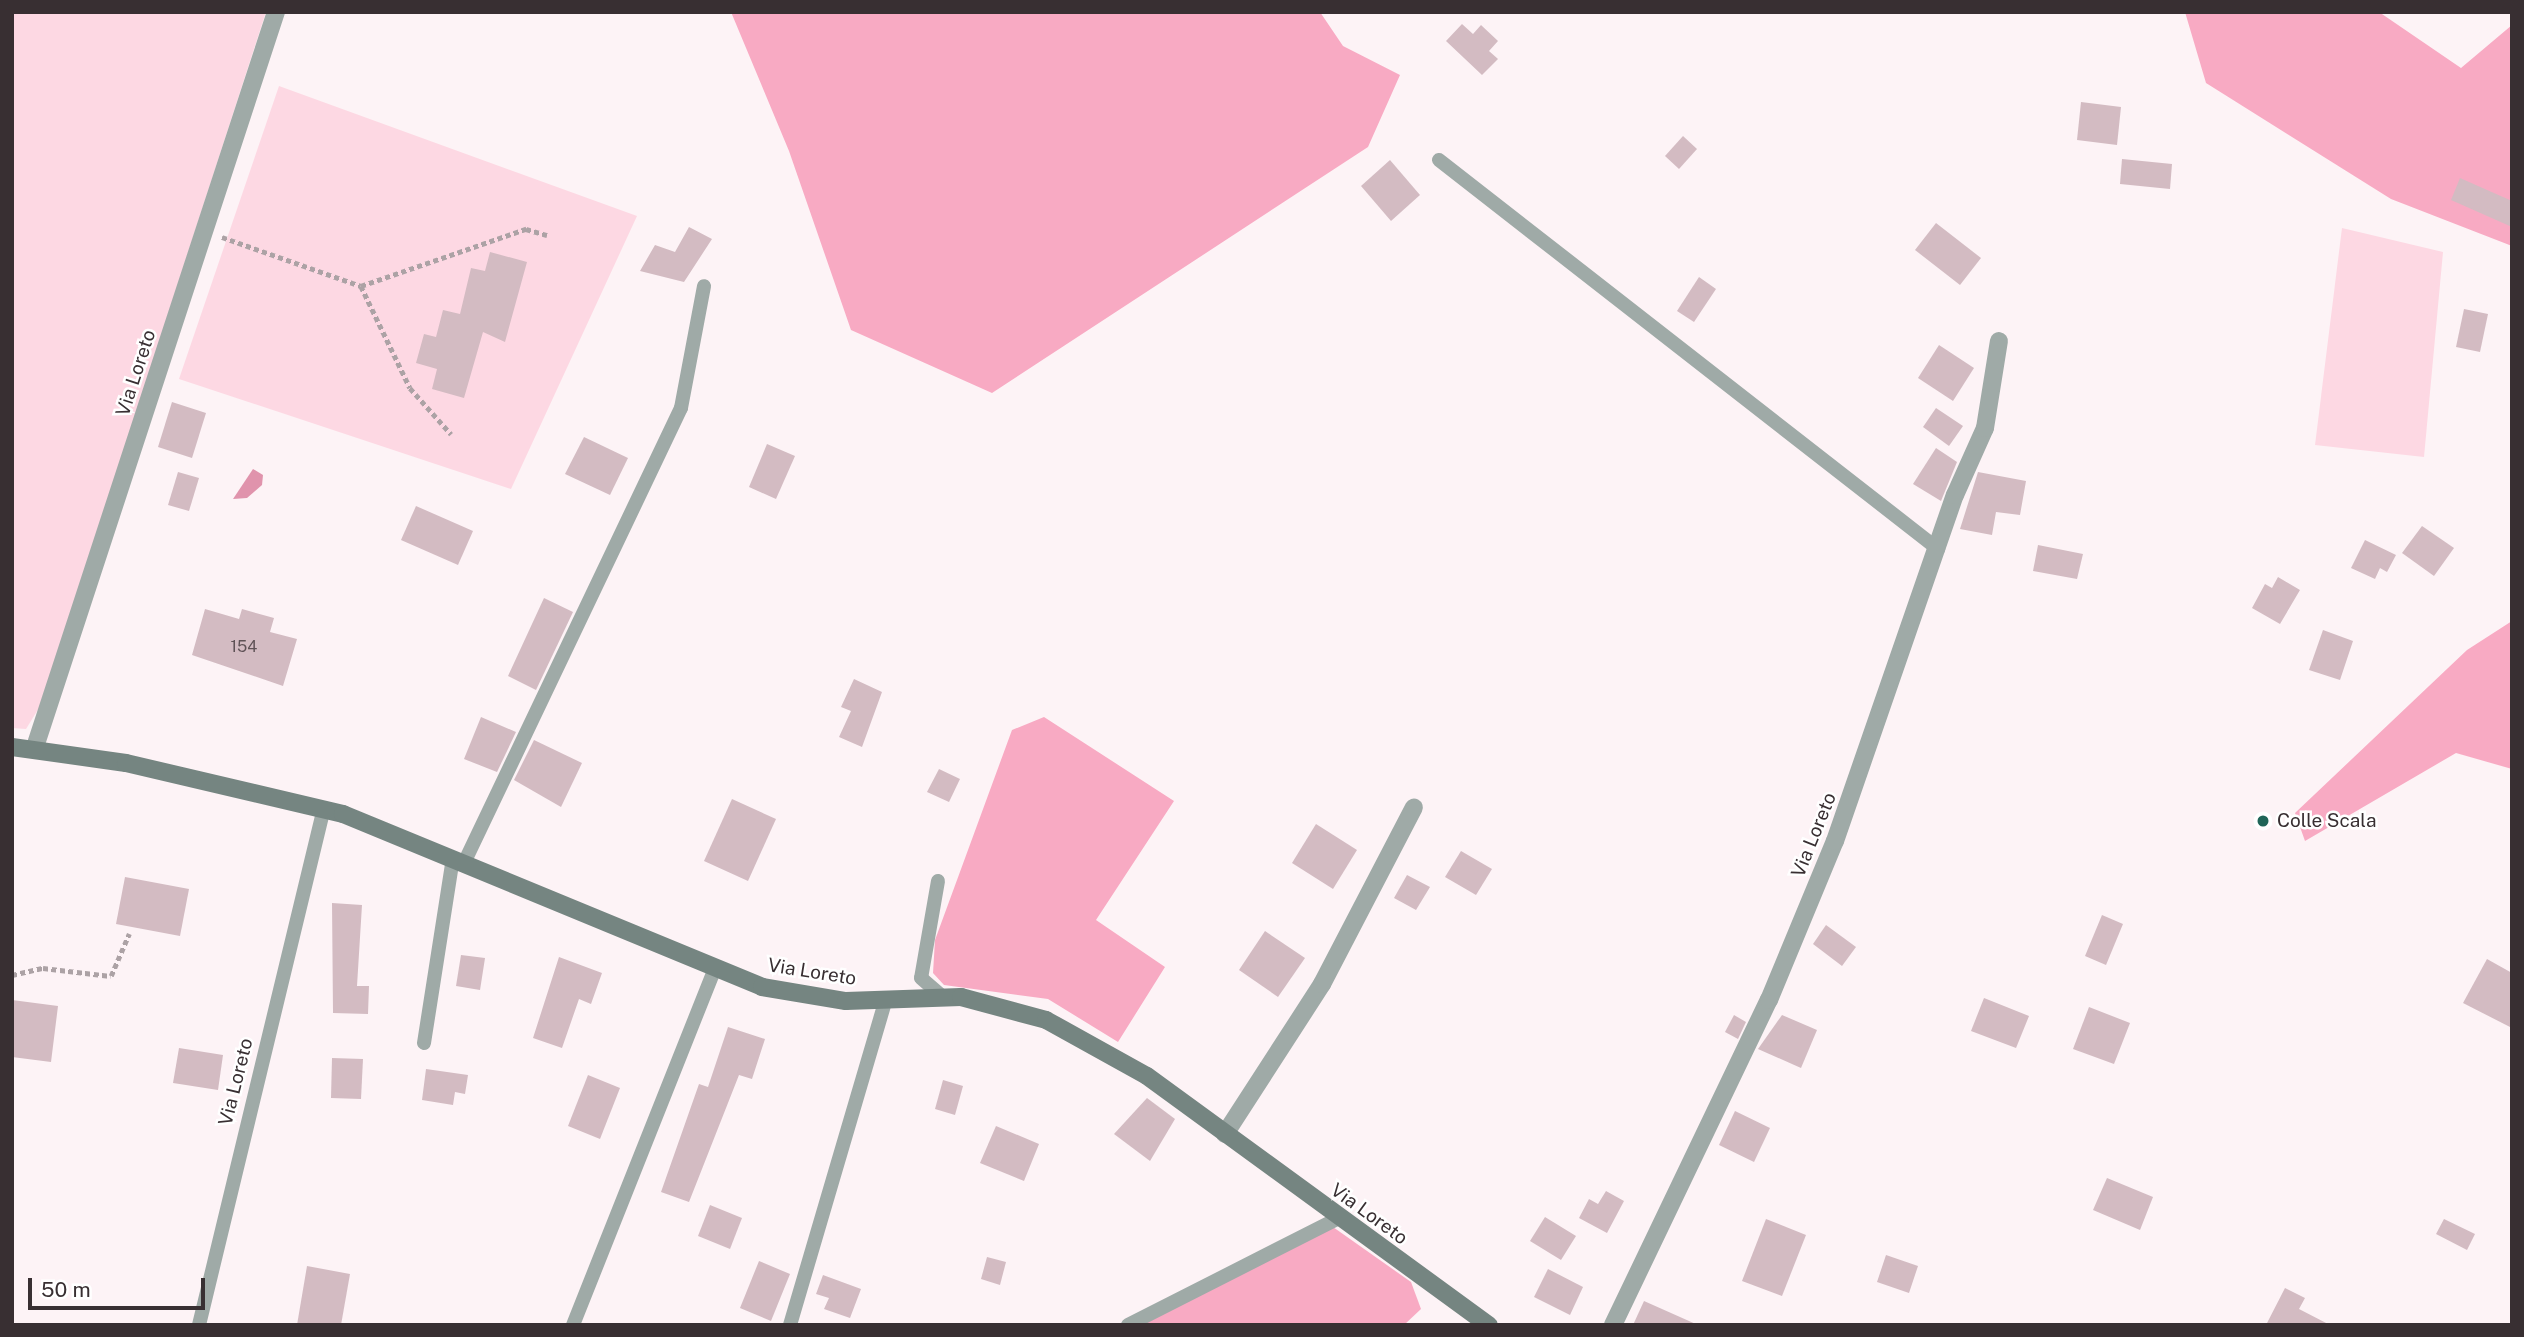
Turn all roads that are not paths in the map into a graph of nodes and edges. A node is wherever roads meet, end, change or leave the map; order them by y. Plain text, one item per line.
1 (276, 12) edge
2 (1439, 160) dead end
3 (704, 286) dead end
4 (1999, 341) dead end
5 (1938, 549) junction
6 (12, 745) edge
7 (35, 747) junction
8 (1414, 807) dead end
9 (324, 808) junction
10 (459, 860) junction
11 (938, 881) dead end
12 (714, 970) junction
13 (942, 996) junction
14 (886, 999) junction
15 (424, 1042) dead end
16 (1225, 1135) junction
17 (1339, 1218) junction
18 (198, 1325) edge
19 (573, 1325) edge
20 (790, 1325) edge
21 (1128, 1325) edge
22 (1489, 1325) edge
23 (1613, 1325) edge

1 - 7 street, Via Loreto
2 - 5 lane
3 - 10 lane
4 - 5 street, Via Loreto
5 - 23 street, Via Loreto
6 - 7 street, Via Loreto
7 - 9 street, Via Loreto
8 - 16 street
9 - 10 street, Via Loreto
9 - 18 lane, Via Loreto
10 - 12 street, Via Loreto
10 - 15 lane
11 - 13 lane
12 - 14 street, Via Loreto
12 - 19 lane
13 - 14 street, Via Loreto
13 - 16 street, Via Loreto
14 - 20 lane
16 - 17 street, Via Loreto
17 - 21 lane
17 - 22 street, Via Loreto

